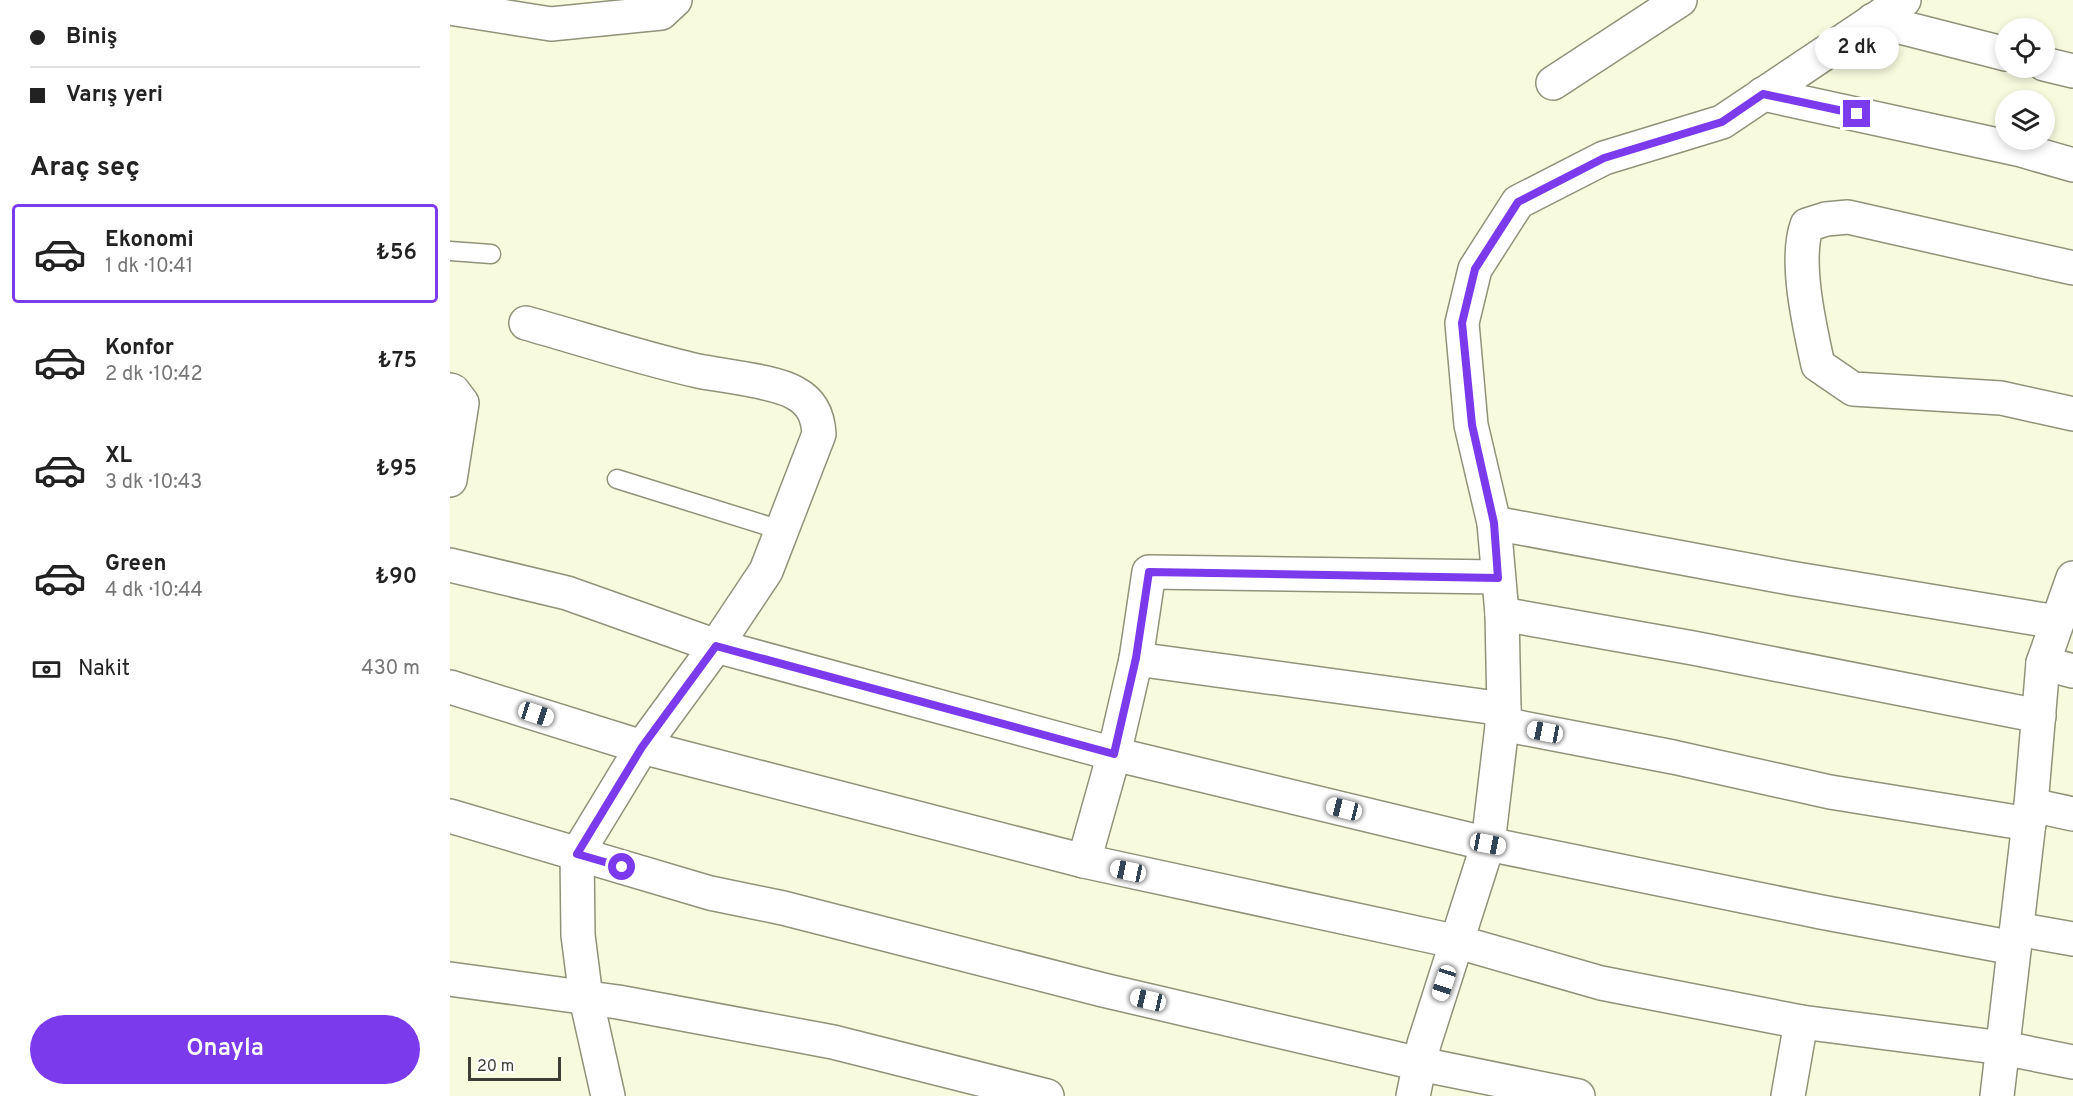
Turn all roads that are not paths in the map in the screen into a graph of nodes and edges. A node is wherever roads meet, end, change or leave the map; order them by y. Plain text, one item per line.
1 (675, 0) edge
2 (1680, 0) edge
3 (1904, 0) edge
4 (450, 8) edge
5 (1873, 20) junction
6 (1995, 51) edge
7 (2055, 67) edge
8 (2073, 71) edge
9 (1553, 83) dead end
10 (1763, 94) junction
11 (2073, 165) edge
12 (450, 251) edge
13 (490, 254) dead end
14 (2073, 268) edge
15 (526, 323) dead end
16 (450, 390) edge
17 (2073, 414) edge
18 (617, 479) dead end
19 (450, 480) edge
20 (1494, 523) junction
21 (782, 530) junction
22 (450, 565) edge
23 (1498, 578) junction
24 (2073, 578) edge
25 (1502, 614) junction
26 (2057, 622) junction
27 (716, 646) junction
28 (1136, 658) junction
29 (2058, 667) edge
30 (450, 687) edge
31 (1503, 716) junction
32 (2039, 716) junction
33 (642, 747) junction
34 (1114, 754) junction
35 (2030, 814) junction
36 (2073, 814) edge
37 (450, 816) edge
38 (1488, 844) junction
39 (577, 854) junction
40 (1084, 861) junction
41 (2016, 938) junction
42 (2073, 939) edge
43 (1458, 942) junction
44 (450, 979) edge
45 (586, 998) junction
46 (1801, 1022) junction
47 (2003, 1048) junction
48 (2073, 1062) edge
49 (1420, 1064) junction
50 (608, 1096) edge
51 (1047, 1096) edge
52 (1413, 1096) edge
53 (1578, 1096) edge
54 (1788, 1096) edge
55 (1997, 1096) edge

1 - 4 street
2 - 9 street
3 - 5 street
5 - 6 street
5 - 10 street
7 - 8 street
10 - 11 street
10 - 20 street
12 - 13 lane
14 - 17 street
15 - 21 street
16 - 19 street
18 - 21 lane
20 - 23 street
20 - 26 street
21 - 27 street
22 - 27 street
23 - 25 street
23 - 28 street
24 - 26 street
25 - 31 street
25 - 32 street
26 - 29 street
27 - 33 street
27 - 34 street
28 - 31 street
28 - 34 street
29 - 32 street
30 - 33 street
31 - 35 street
31 - 38 street
32 - 35 street
33 - 39 street
33 - 40 street
34 - 38 street
34 - 40 street
35 - 36 street
35 - 41 street
37 - 39 street
38 - 41 street
38 - 43 street
39 - 45 street
39 - 49 street
40 - 43 street
41 - 42 street
41 - 47 street
43 - 46 street
43 - 49 street
44 - 45 street
45 - 50 street
45 - 51 street
46 - 47 street
46 - 54 street
47 - 48 street
47 - 55 street
49 - 52 street
49 - 53 street

